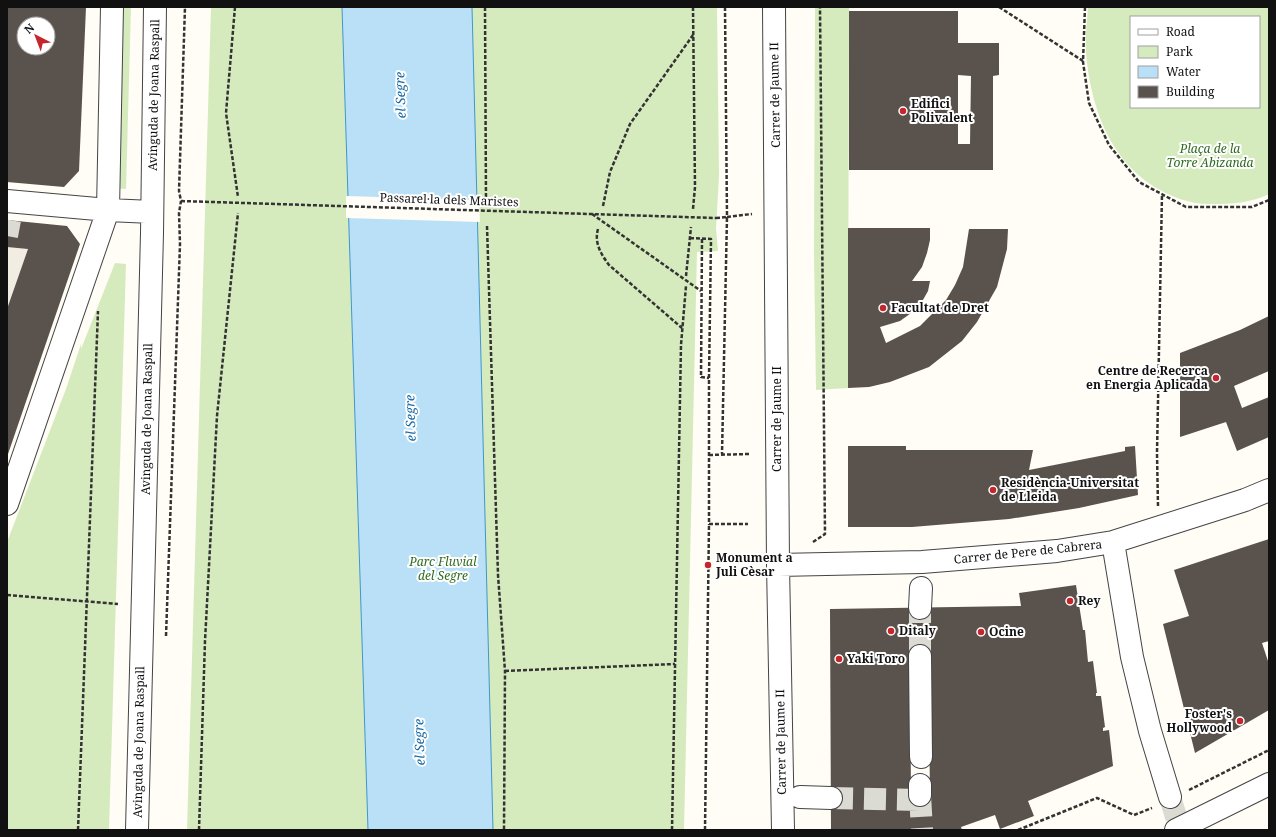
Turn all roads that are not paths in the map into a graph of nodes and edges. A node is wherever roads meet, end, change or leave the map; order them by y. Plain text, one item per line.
1 (112, 7) edge
2 (155, 7) edge
3 (774, 7) edge
4 (10, 208) edge
5 (108, 210) junction
6 (152, 212) junction
7 (1269, 490) edge
8 (7, 504) edge
9 (1113, 542) junction
10 (778, 565) junction
11 (920, 656) tunnel mouth
12 (921, 756) dead end
13 (1269, 784) edge
14 (800, 797) dead end
15 (831, 798) tunnel mouth
16 (1169, 799) tunnel mouth
17 (137, 830) edge
18 (782, 830) edge
19 (1176, 830) edge

1 - 5 street
2 - 6 street, Avinguda de Joana Raspall
3 - 10 street, Carrer de Jaume II
4 - 5 street
5 - 6 street
5 - 8 street
6 - 17 street, Avinguda de Joana Raspall
7 - 9 street, Carrer de Pere de Cabrera
9 - 10 street, Carrer de Pere de Cabrera
9 - 16 street
10 - 18 street, Carrer de Jaume II
11 - 12 street
13 - 19 street
14 - 15 street

